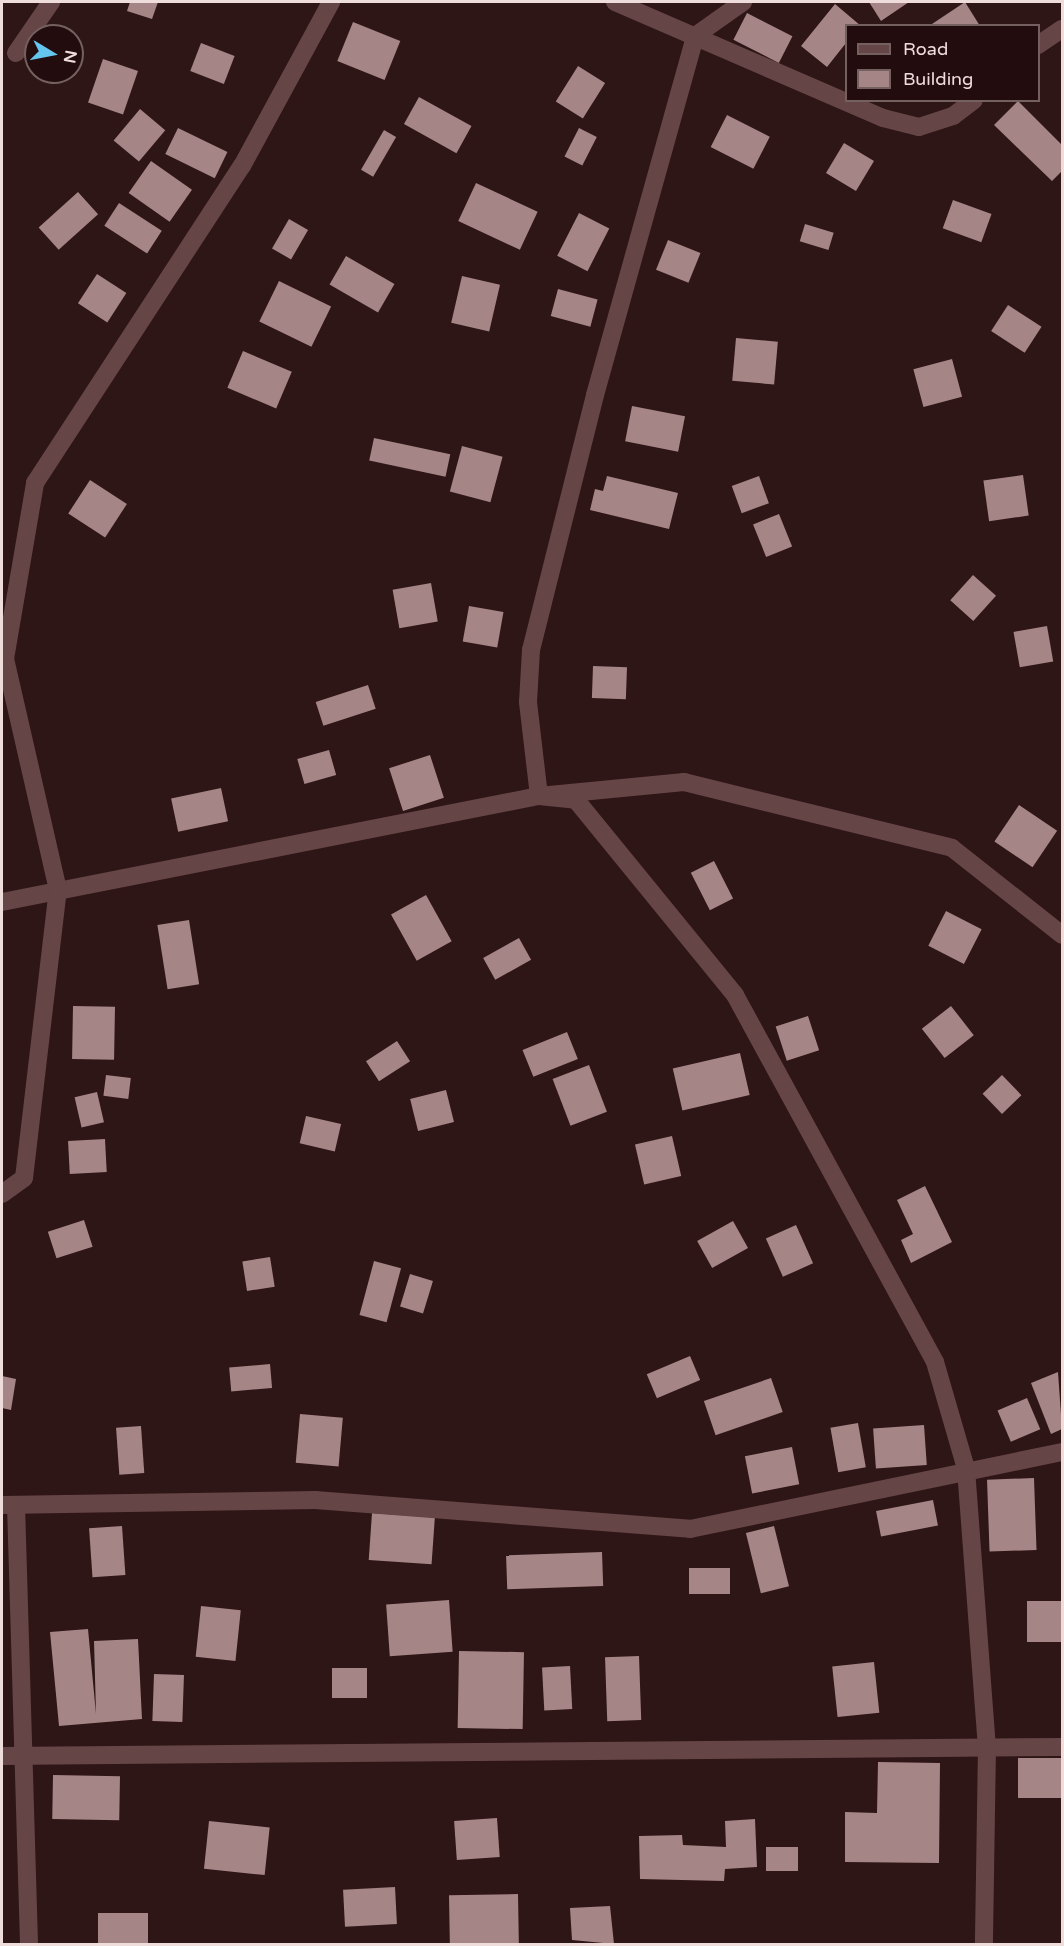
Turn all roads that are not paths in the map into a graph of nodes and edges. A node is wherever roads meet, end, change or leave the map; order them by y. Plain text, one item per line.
1 (51, 2) edge
2 (331, 2) edge
3 (615, 2) edge
4 (743, 2) edge
5 (1062, 29) edge
6 (695, 36) junction
7 (1040, 44) edge
8 (16, 53) dead end
9 (845, 101) edge
10 (846, 102) edge
11 (971, 102) edge
12 (3, 659) edge
13 (539, 796) junction
14 (58, 890) junction
15 (2, 902) edge
16 (1062, 935) edge
17 (2, 1194) edge
18 (1062, 1452) edge
19 (966, 1469) junction
20 (9, 1505) edge
21 (987, 1747) junction
22 (1062, 1747) edge
23 (2, 1756) edge
24 (27, 1757) junction
25 (29, 1944) edge
26 (984, 1944) edge

1 - 8 street
2 - 12 street
3 - 6 street
4 - 6 street
5 - 7 street
6 - 9 street
6 - 13 street
10 - 11 street
12 - 14 street
13 - 14 street
13 - 16 street
13 - 19 street
14 - 15 street
14 - 17 street
18 - 19 street
19 - 20 street
19 - 21 street
20 - 24 street
21 - 22 street
21 - 24 street
21 - 26 street
23 - 24 street
24 - 25 street

